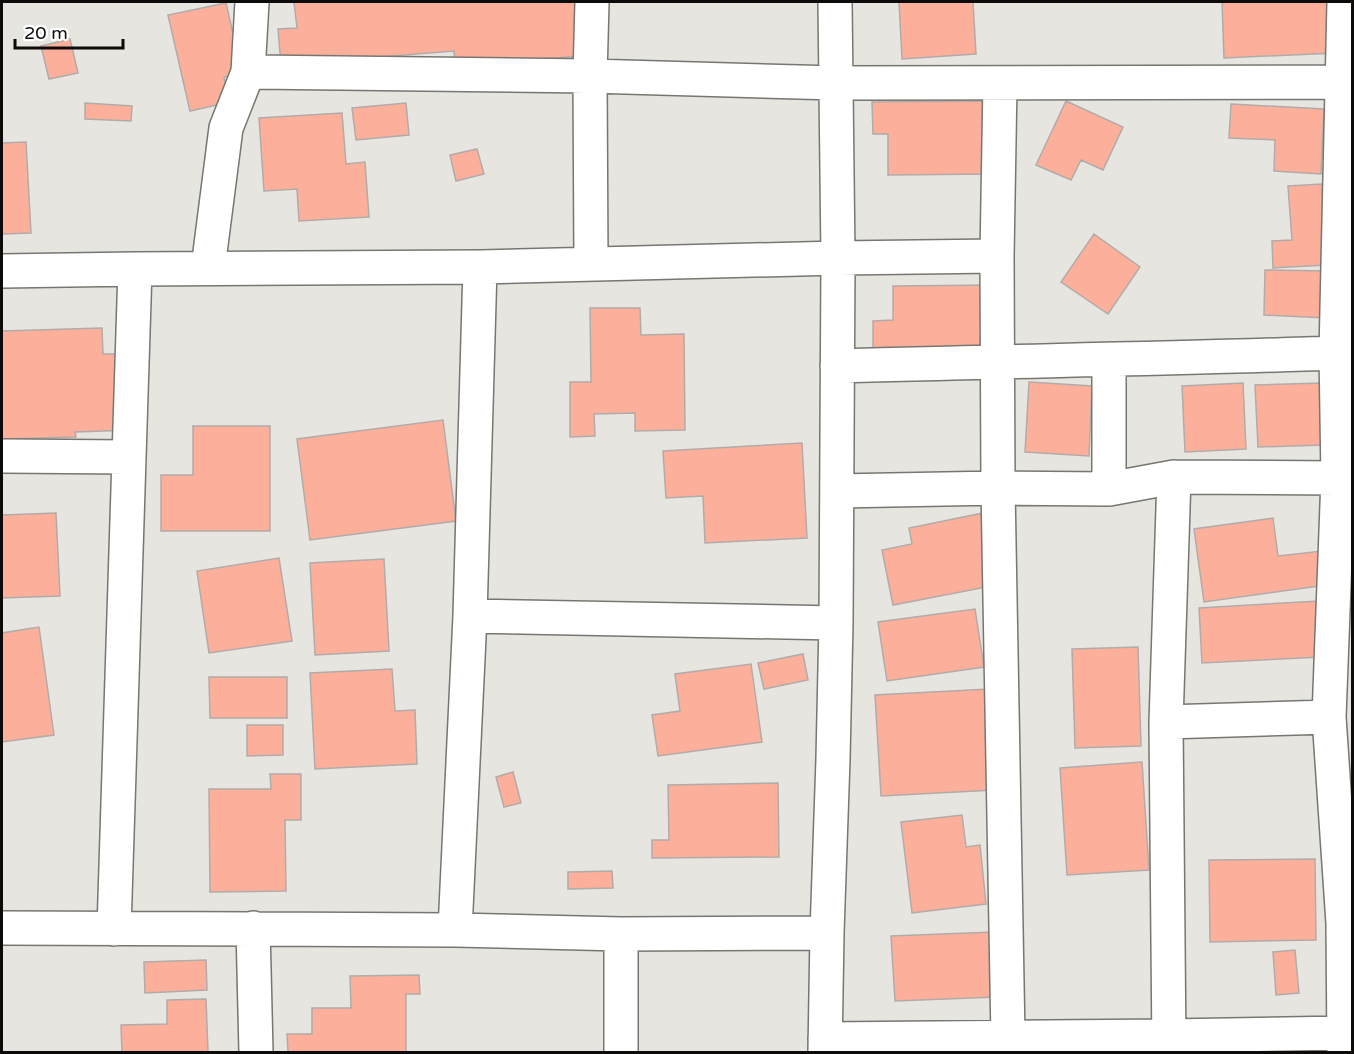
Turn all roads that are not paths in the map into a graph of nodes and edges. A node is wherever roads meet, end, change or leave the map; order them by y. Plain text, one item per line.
1 (252, 2) edge
2 (592, 2) edge
3 (835, 2) edge
4 (1344, 2) edge
5 (248, 72) junction
6 (590, 76) junction
7 (1344, 82) junction
8 (836, 83) junction
9 (1000, 83) junction
10 (997, 255) junction
11 (1345, 256) edge
12 (838, 258) junction
13 (591, 263) junction
14 (480, 267) junction
15 (208, 268) junction
16 (135, 269) junction
17 (2, 271) edge
18 (1336, 353) junction
19 (1109, 361) junction
20 (998, 362) junction
21 (837, 366) junction
22 (2, 456) edge
23 (129, 457) junction
24 (1343, 459) edge
25 (1174, 477) junction
26 (998, 488) junction
27 (1109, 489) junction
28 (837, 491) junction
29 (470, 616) junction
30 (836, 623) junction
31 (1329, 717) junction
32 (1166, 722) junction
33 (1348, 923) edge
34 (2, 928) edge
35 (253, 928) junction
36 (114, 929) junction
37 (455, 930) junction
38 (827, 933) junction
39 (621, 934) junction
40 (1008, 1038) junction
41 (1344, 1043) edge
42 (1169, 1044) edge
43 (962, 1045) edge
44 (825, 1046) edge
45 (255, 1053) edge
46 (621, 1053) edge

1 - 5 street
2 - 6 street
3 - 8 street
4 - 7 street
5 - 6 street
5 - 15 street
6 - 8 street
6 - 13 street
7 - 9 street
7 - 11 street
8 - 9 street
8 - 12 street
9 - 10 street
10 - 12 street
10 - 20 street
11 - 18 street
12 - 13 street
12 - 21 street
13 - 14 street
14 - 15 street
14 - 29 street
15 - 16 street
16 - 17 street
16 - 23 street
18 - 19 street
18 - 24 street
19 - 20 street
19 - 27 street
20 - 21 street
20 - 26 street
21 - 28 street
22 - 23 street
23 - 36 street
24 - 25 street
24 - 31 street
25 - 27 street
25 - 32 street
26 - 27 street
26 - 28 street
26 - 40 street
28 - 30 street
29 - 30 street
29 - 37 street
30 - 38 street
31 - 32 street
31 - 33 street
32 - 42 street
33 - 41 street
34 - 36 street
35 - 36 street
35 - 37 street
35 - 45 street
37 - 39 street
38 - 39 street
38 - 44 street
39 - 46 street
40 - 42 street
40 - 43 street
41 - 42 street
43 - 44 street

